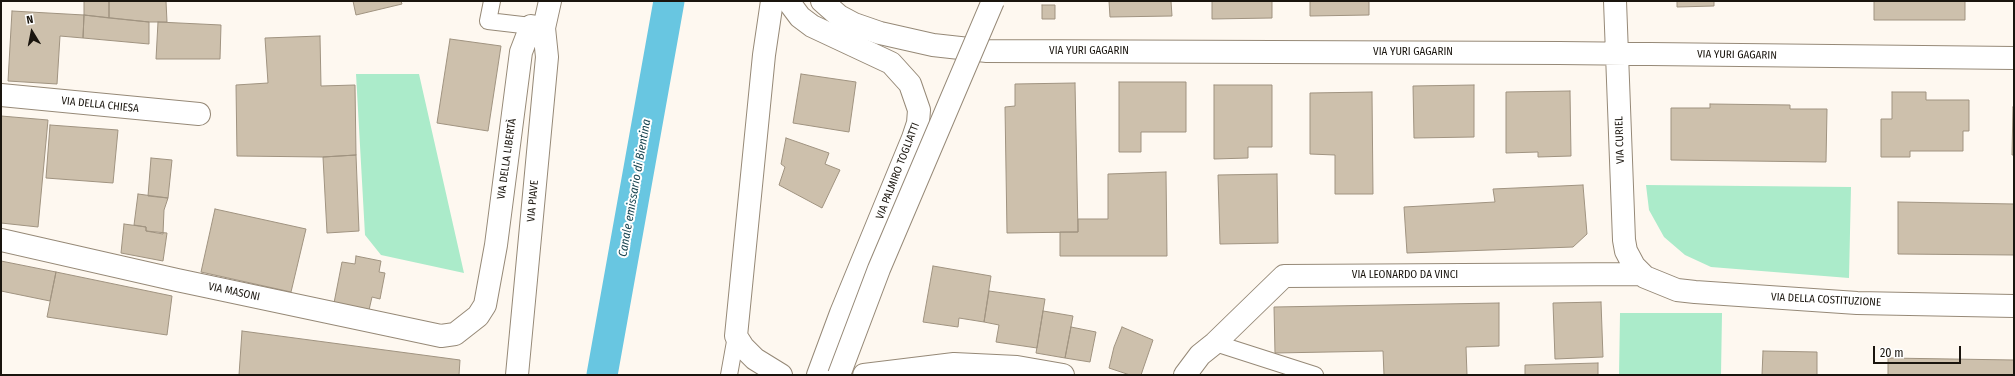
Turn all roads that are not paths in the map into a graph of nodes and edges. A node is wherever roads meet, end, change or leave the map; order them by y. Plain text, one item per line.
1 (492, 1) edge
2 (550, 1) edge
3 (772, 1) edge
4 (788, 1) edge
5 (822, 1) edge
6 (993, 1) edge
7 (1615, 1) edge
8 (538, 27) junction
9 (1616, 54) junction
10 (2014, 58) edge
11 (1, 95) edge
12 (200, 114) dead end
13 (1, 240) edge
14 (1641, 274) junction
15 (2014, 306) edge
16 (466, 326) joint
17 (736, 336) junction
18 (1208, 349) junction
19 (517, 375) edge
20 (729, 375) edge
21 (781, 375) edge
22 (818, 375) edge
23 (839, 375) edge
24 (864, 375) edge
25 (1064, 375) edge
26 (1185, 375) edge
27 (1315, 375) edge

1 - 8 lane
2 - 8 street, VIA DELLA LIBERTÀ
3 - 17 street
4 - 22 street, VIA PALMIRO TOGLIATTI
5 - 9 street, VIA YURI GAGARIN
6 - 23 street, VIA PALMIRO TOGLIATTI, bridge
7 - 9 street, VIA CURIEL
8 - 16 street, VIA DELLA LIBERTÀ
8 - 19 street, VIA PIAVE
9 - 10 street, VIA YURI GAGARIN
9 - 14 street, VIA CURIEL
11 - 12 street, VIA DELLA CHIESA
13 - 16 street, VIA MASONI
14 - 15 street, VIA DELLA COSTITUZIONE
14 - 18 street, VIA LEONARDO DA VINCI
17 - 20 lane
17 - 21 street
18 - 26 street, VIA LEONARDO DA VINCI
18 - 27 lane
24 - 25 street

